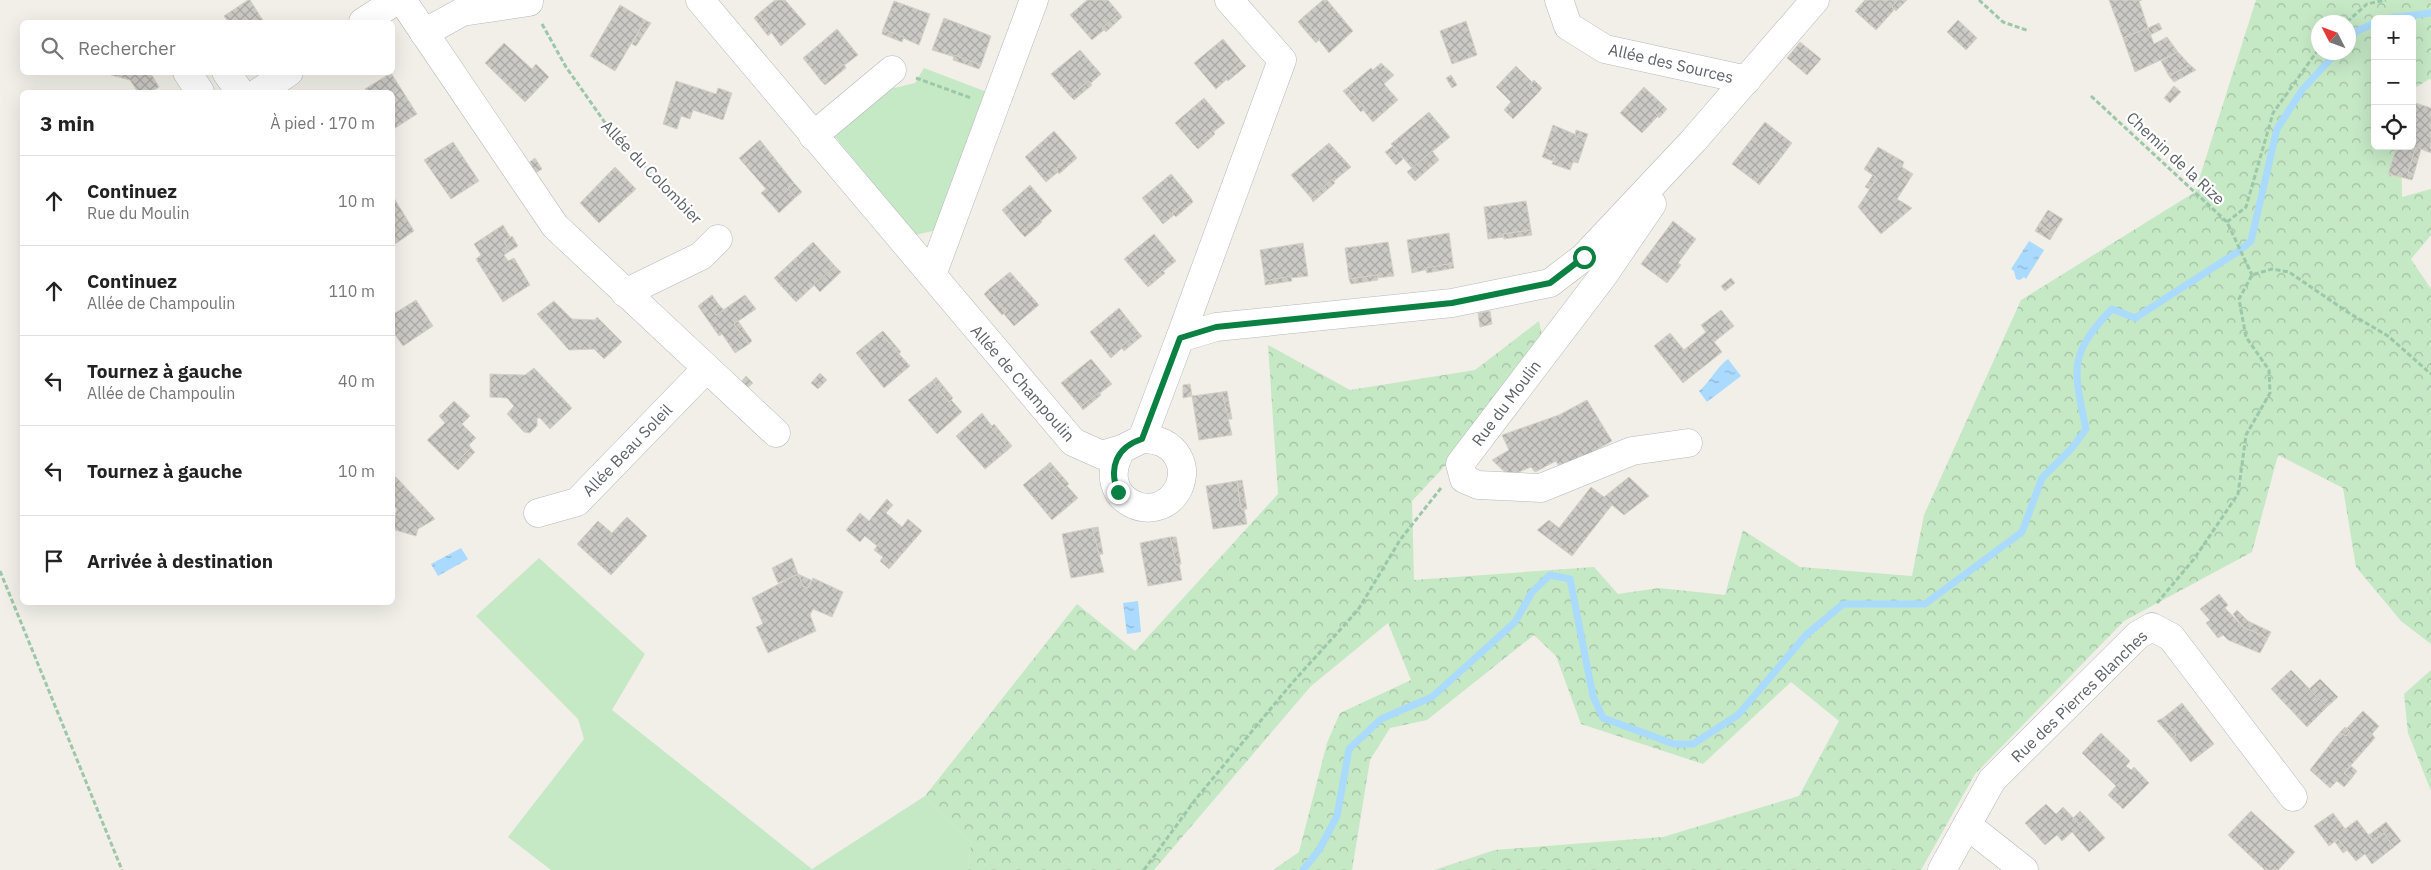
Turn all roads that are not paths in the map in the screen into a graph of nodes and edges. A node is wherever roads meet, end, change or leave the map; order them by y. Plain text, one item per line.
1 (397, 0) edge
2 (402, 0) edge
3 (700, 0) edge
4 (1034, 0) edge
5 (1229, 0) edge
6 (1559, 0) edge
7 (1815, 0) edge
8 (529, 2) road end
9 (367, 20) edge
10 (424, 33) junction
11 (892, 70) road end
12 (188, 75) edge
13 (228, 75) edge
14 (284, 75) edge
15 (1747, 80) junction
16 (199, 90) edge
17 (239, 90) edge
18 (261, 90) edge
19 (813, 136) junction
20 (1694, 140) junction
21 (718, 239) road end
22 (932, 276) junction
23 (625, 293) junction
24 (1180, 338) junction
25 (706, 369) junction
26 (776, 433) dead end
27 (1688, 443) dead end
28 (538, 513) dead end
29 (2293, 797) dead end
30 (1967, 825) junction
31 (1942, 870) edge
32 (2024, 870) edge

1 - 9 street
2 - 10 street
3 - 19 street, Allée de Champoulin
4 - 22 street
5 - 24 street, Allée de Champoulin
6 - 15 street, Allée des Sources
7 - 15 street, Rue du Moulin
8 - 10 street
10 - 23 street
11 - 19 street
12 - 16 street
13 - 17 street
14 - 18 street
15 - 20 street, Rue du Moulin
19 - 22 street, Allée de Champoulin
20 - 24 street, Rue du Moulin
20 - 27 street, Rue du Moulin
21 - 23 street
22 - 24 street, Allée de Champoulin
23 - 25 street
25 - 26 street
25 - 28 street, Allée Beau Soleil
29 - 30 street, Rue des Pierres Blanches
30 - 31 street, Rue des Pierres Blanches
30 - 32 street

